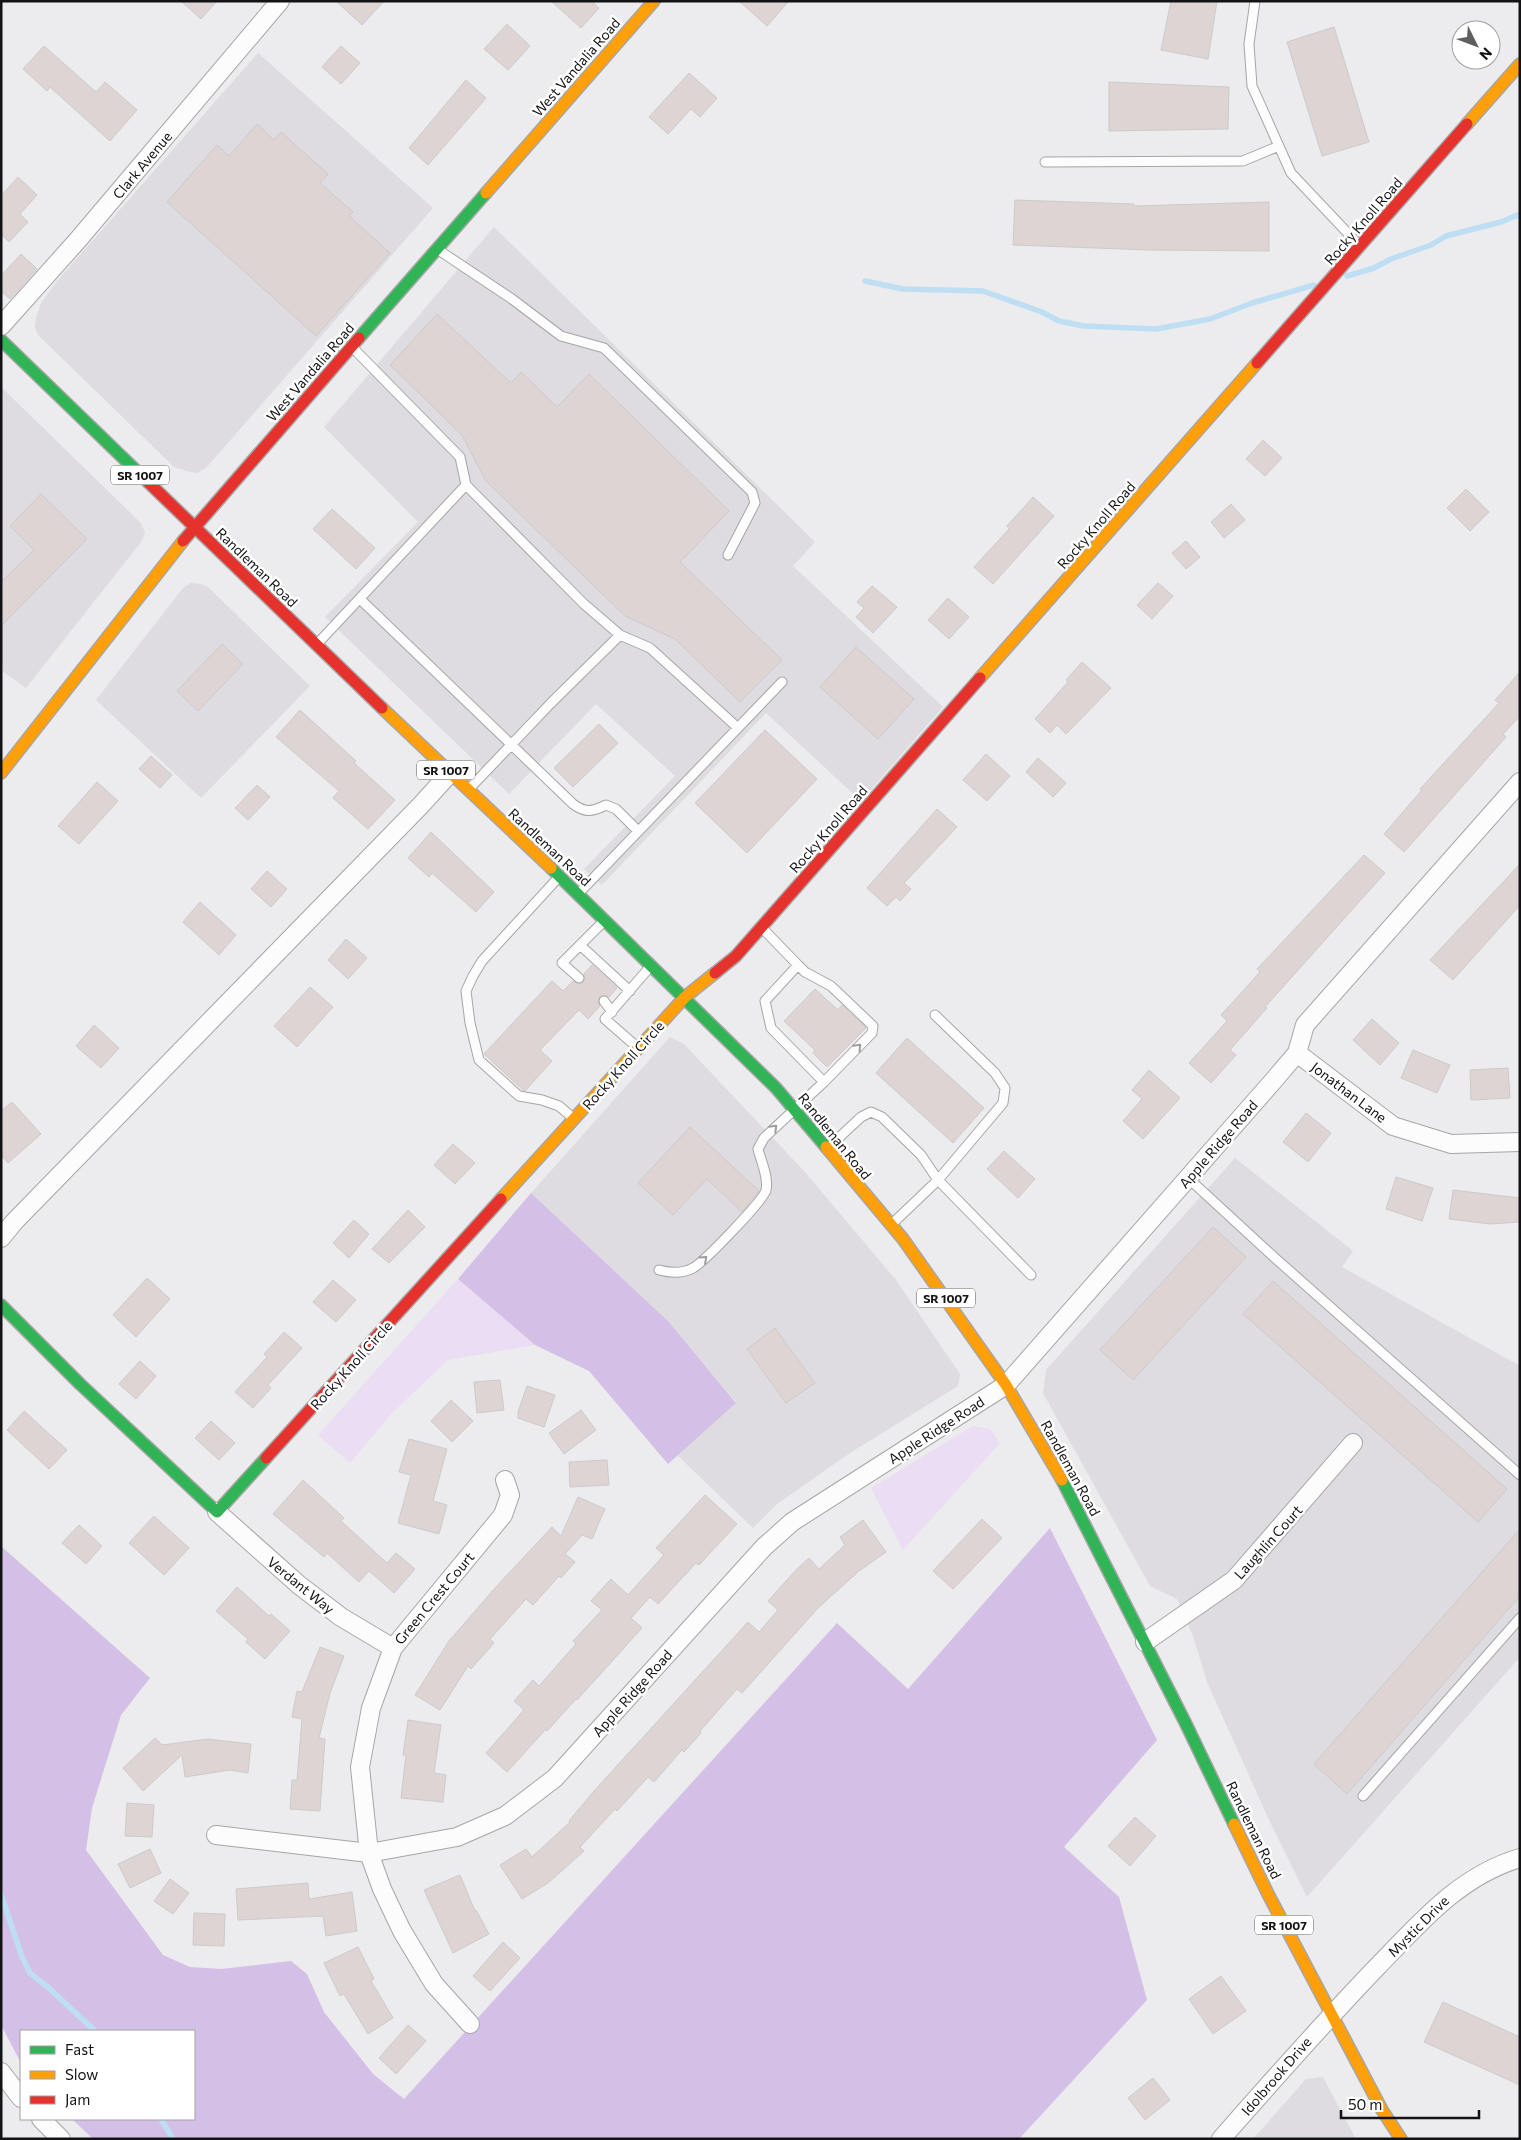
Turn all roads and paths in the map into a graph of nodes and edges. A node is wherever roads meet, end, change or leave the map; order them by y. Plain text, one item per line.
1 (280, 1) edge
2 (654, 1) edge
3 (1256, 1) edge
4 (1520, 64) edge
5 (1279, 146) junction
6 (1045, 162) dead end
7 (1361, 247) junction
8 (437, 249) junction
9 (1, 326) edge
10 (1, 340) edge
11 (352, 347) junction
12 (466, 486) junction
13 (194, 527) junction
14 (728, 554) dead end
15 (360, 599) junction
16 (620, 635) junction
17 (316, 645) junction
18 (782, 682) dead end
19 (738, 728) junction
20 (511, 745) junction
21 (1, 773) edge
22 (450, 773) junction
23 (1520, 782) edge
24 (468, 790) junction
25 (638, 831) junction
26 (560, 876) junction
27 (578, 894) junction
28 (605, 920) junction
29 (761, 927) junction
30 (580, 945) junction
31 (798, 965) junction
32 (652, 966) junction
33 (579, 978) dead end
34 (630, 991) junction
35 (685, 997) junction
36 (604, 1002) dead end
37 (612, 1012) junction
38 (935, 1015) dead end
39 (639, 1048) junction
40 (1297, 1053) junction
41 (824, 1082) junction
42 (794, 1109) junction
43 (574, 1119) junction
44 (1520, 1142) edge
45 (827, 1149) junction
46 (1188, 1178) junction
47 (938, 1180) junction
48 (891, 1225) junction
49 (1, 1238) edge
50 (659, 1270) dead end
51 (1031, 1275) dead end
52 (1, 1305) edge
53 (1006, 1385) junction
54 (1353, 1443) dead end
55 (1520, 1475) edge
56 (505, 1480) dead end
57 (217, 1512) junction
58 (1520, 1618) edge
59 (1145, 1642) junction
60 (393, 1648) junction
61 (1363, 1796) dead end
62 (216, 1835) dead end
63 (369, 1853) junction
64 (1520, 1858) edge
65 (1331, 2014) junction
66 (470, 2024) dead end
67 (1, 2072) edge
68 (20, 2097) edge
69 (42, 2120) edge
70 (61, 2139) edge
71 (1221, 2139) edge
72 (1401, 2139) edge

1 - 9 street, Clark Avenue
2 - 8 main road, West Vandalia Road
3 - 5 lane
4 - 7 main road, Rocky Knoll Road
5 - 6 lane
5 - 7 lane
7 - 29 main road, Rocky Knoll Road
8 - 11 main road, West Vandalia Road
8 - 14 lane
10 - 13 main road, Randleman Road / SR 1007
11 - 12 lane
11 - 13 main road, West Vandalia Road
12 - 15 lane
12 - 16 lane
13 - 17 main road, Randleman Road / SR 1007
13 - 21 main road, West Vandalia Road
15 - 17 lane
15 - 20 lane
16 - 19 lane
16 - 20 lane
17 - 22 main road, Randleman Road / SR 1007
18 - 19 lane
19 - 25 lane
20 - 24 lane
20 - 25 lane
22 - 24 main road, Randleman Road / SR 1007
22 - 49 street
23 - 40 street, Apple Ridge Road
24 - 26 main road, Randleman Road / SR 1007
25 - 27 lane
26 - 27 main road, Randleman Road / SR 1007
26 - 43 lane
27 - 28 main road, Randleman Road / SR 1007
28 - 30 lane
28 - 32 main road, Randleman Road / SR 1007
29 - 31 lane
29 - 35 main road, Rocky Knoll Road
30 - 33 lane
30 - 34 lane
31 - 41 lane
41 -> 31 lane
32 - 34 lane
32 - 35 main road, Randleman Road / SR 1007
34 - 37 lane
35 - 39 main road, Rocky Knoll Circle
35 - 42 main road, Randleman Road / SR 1007
36 - 37 lane
37 - 39 lane
38 - 47 lane
39 - 43 main road, Rocky Knoll Circle
40 - 44 street, Jonathan Lane
40 - 46 street, Apple Ridge Road
41 - 42 lane
42 - 45 main road, Randleman Road / SR 1007
50 -> 42 lane
43 - 57 main road, Rocky Knoll Circle
45 - 47 lane
45 - 48 main road, Randleman Road / SR 1007
46 - 53 street, Apple Ridge Road
46 - 55 lane
47 - 48 lane
47 - 51 lane
48 - 53 main road, Randleman Road / SR 1007
52 - 57 main road
53 - 59 main road, Randleman Road / SR 1007
53 - 63 street, Apple Ridge Road
54 - 59 street, Laughlin Court
56 - 60 street, Green Crest Court
57 - 60 street, Verdant Way
58 - 61 lane
59 - 65 main road, Randleman Road / SR 1007
60 - 63 street, Green Crest Court
62 - 63 street, Apple Ridge Road
63 - 66 street, Green Crest Court
64 - 65 street, Mystic Drive
65 - 71 street, Idolbrook Drive
65 - 72 main road, Randleman Road / SR 1007
67 - 68 street
69 - 70 street

